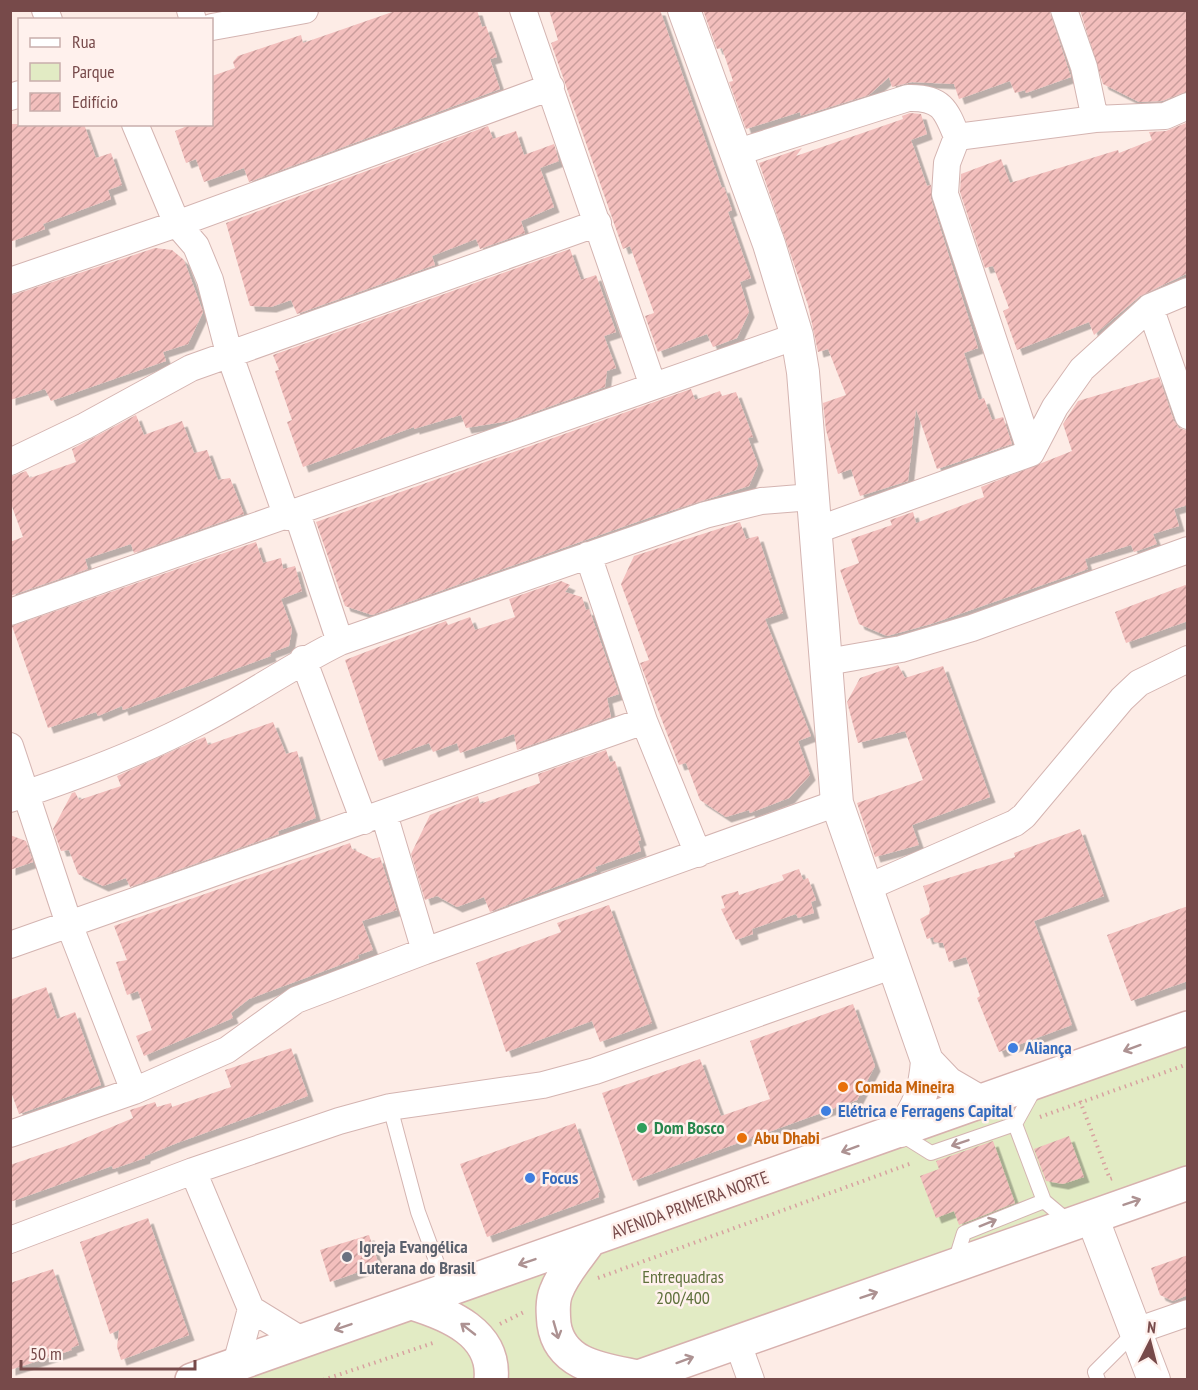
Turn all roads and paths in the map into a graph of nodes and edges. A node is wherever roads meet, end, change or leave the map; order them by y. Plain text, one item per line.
1 (305, 10) edge
2 (523, 10) edge
3 (684, 10) edge
4 (1064, 10) edge
5 (213, 27) edge
6 (551, 87) junction
7 (1188, 106) edge
8 (1095, 119) junction
9 (136, 126) edge
10 (957, 138) junction
11 (735, 153) junction
12 (598, 223) junction
13 (177, 224) junction
14 (10, 281) edge
15 (1188, 291) edge
16 (1150, 307) junction
17 (797, 336) junction
18 (229, 353) junction
19 (653, 386) junction
20 (1188, 416) edge
21 (1031, 453) junction
22 (10, 462) edge
23 (812, 497) junction
24 (292, 515) junction
25 (814, 531) junction
26 (1188, 550) edge
27 (588, 555) junction
28 (10, 612) edge
29 (340, 642) junction
30 (1188, 659) edge
31 (303, 660) junction
32 (827, 662) junction
33 (644, 721) junction
34 (10, 746) edge
35 (18, 796) edge
36 (837, 803) junction
37 (374, 818) junction
38 (698, 854) junction
39 (866, 888) junction
40 (69, 924) junction
41 (10, 945) edge
42 (425, 951) junction
43 (894, 965) junction
44 (1188, 1028) edge
45 (927, 1060) junction
46 (1188, 1064) edge
47 (1039, 1082) junction
48 (134, 1091) junction
49 (1077, 1093) dead end
50 (979, 1101) junction
51 (1081, 1102) junction
52 (390, 1107) junction
53 (1015, 1125) junction
54 (899, 1131) junction
55 (10, 1134) edge
56 (918, 1160) dead end
57 (193, 1171) junction
58 (1122, 1175) dead end
59 (1183, 1188) edge
60 (1044, 1201) junction
61 (1082, 1220) junction
62 (10, 1240) edge
63 (589, 1241) junction
64 (955, 1264) junction
65 (447, 1290) junction
66 (555, 1294) junction
67 (412, 1303) junction
68 (251, 1308) junction
69 (1188, 1313) edge
70 (471, 1331) junction
71 (1136, 1331) junction
72 (303, 1341) junction
73 (737, 1341) junction
74 (236, 1364) junction
75 (634, 1378) edge
76 (192, 1380) edge
77 (323, 1380) edge
78 (491, 1380) edge
79 (751, 1380) edge
80 (1098, 1380) edge
81 (1154, 1380) edge

1 - 5 street
2 - 6 street
3 - 11 street
4 - 8 street
6 - 12 street
6 - 13 street
7 - 8 street
8 - 10 street
9 - 13 street
10 - 11 street
10 - 21 street
11 - 17 street
12 - 18 street
12 - 19 street
13 - 14 street
13 - 18 street
15 - 16 street
16 - 20 street
16 - 21 street
17 - 19 street
17 - 23 street
18 - 22 street
18 - 24 street
19 - 24 street
21 - 25 street
23 - 25 street
23 - 27 street
24 - 28 street
24 - 29 street
25 - 32 street
26 - 32 street
27 - 29 street
27 - 33 street
29 - 31 street
30 - 39 street
31 - 35 street
31 - 37 street
32 - 36 street
33 - 37 street
33 - 38 street
34 - 35 street
35 - 40 street
36 - 38 street
36 - 39 street
37 - 40 street
37 - 42 street
38 - 42 street
39 - 43 street
40 - 41 street
40 - 48 street
42 - 48 street
43 - 45 street
43 - 52 street
44 -> 47 main road, AVENIDA PRIMEIRA NORTE
45 - 50 street
45 - 54 street
46 - 51 path
47 - 50 main road, AVENIDA PRIMEIRA NORTE
47 - 53 lane
48 - 55 street
49 - 51 path
50 - 54 main road, AVENIDA PRIMEIRA NORTE
51 - 53 path
51 - 58 path
52 - 57 street
52 - 65 lane
53 -> 54 lane
53 - 60 lane
54 -> 63 main road, AVENIDA PRIMEIRA NORTE
56 - 66 path
57 - 62 street
57 - 68 street
61 -> 59 main road
60 - 61 lane
64 -> 60 lane
61 - 64 main road
61 - 71 street
63 -> 65 main road, AVENIDA PRIMEIRA NORTE
63 - 66 main road
73 -> 64 main road
65 - 67 main road, AVENIDA PRIMEIRA NORTE
66 - 70 path
66 -> 75 main road
70 -> 67 main road
67 -> 72 main road, AVENIDA PRIMEIRA NORTE
68 - 72 street
68 - 74 street
69 - 71 street
70 - 77 path
70 - 78 main road
71 - 80 lane
71 - 81 street
72 - 74 main road, AVENIDA PRIMEIRA NORTE
75 -> 73 main road
73 - 79 street
74 - 76 main road, AVENIDA PRIMEIRA NORTE

